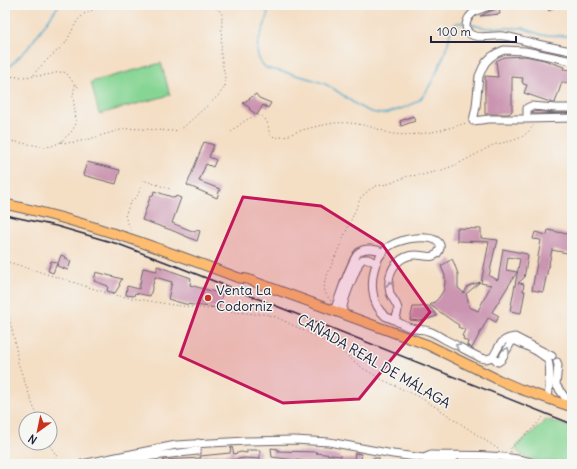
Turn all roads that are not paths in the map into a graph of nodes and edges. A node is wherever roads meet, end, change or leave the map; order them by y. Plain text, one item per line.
1 (7, 5) edge
2 (494, 5) edge
3 (5, 10) edge
4 (572, 51) edge
5 (572, 60) edge
6 (572, 108) edge
7 (572, 118) edge
8 (527, 119) junction
9 (5, 204) edge
10 (5, 208) edge
11 (35, 212) junction
12 (383, 252) junction
13 (376, 263) junction
14 (239, 278) junction
15 (315, 309) junction
16 (338, 310) junction
17 (395, 320) junction
18 (360, 325) junction
19 (436, 350) junction
20 (550, 359) junction
21 (548, 399) junction
22 (572, 407) edge
23 (198, 444) junction
24 (82, 464) edge
25 (109, 464) edge
26 (538, 464) edge

1 - 3 street
2 - 4 street
5 - 8 street
6 - 8 street
7 - 8 street
9 - 11 main road
10 - 11 main road
11 - 14 main road
12 - 13 street
12 - 16 street
17 -> 12 street
13 - 16 street
13 - 17 street
14 - 15 main road
14 - 16 main road
15 - 16 main road
15 - 18 main road
16 - 18 main road
16 - 19 main road
20 -> 17 street
18 - 19 main road
19 - 21 main road
20 - 21 street
20 - 22 street
21 - 22 main road
23 - 24 street
23 - 25 street
23 - 26 street

